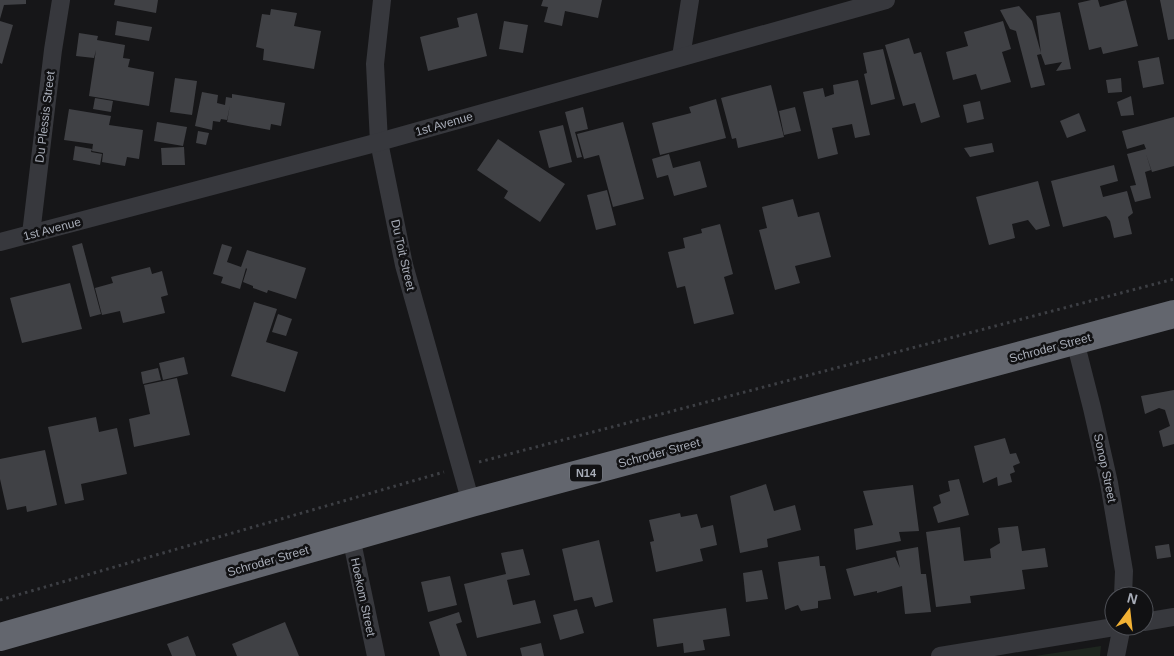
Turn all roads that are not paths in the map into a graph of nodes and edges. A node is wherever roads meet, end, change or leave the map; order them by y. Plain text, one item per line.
1 (61, 0) edge
2 (382, 0) edge
3 (690, 0) edge
4 (886, 0) edge
5 (681, 57) junction
6 (379, 142) junction
7 (31, 234) junction
8 (0, 242) edge
9 (1174, 314) edge
10 (1075, 341) junction
11 (471, 503) junction
12 (351, 537) junction
13 (1123, 586) edge
14 (1174, 617) edge
15 (1154, 620) edge
16 (1104, 629) edge
17 (1119, 636) edge
18 (0, 637) edge
19 (376, 656) edge
20 (940, 656) edge
21 (1116, 656) edge

1 - 7 street, Du Plessis Street
2 - 6 street, Du Toit Street
3 - 5 street
4 - 5 street, 1st Avenue
5 - 6 street, 1st Avenue
6 - 7 street, 1st Avenue
6 - 11 street, Du Toit Street
7 - 8 street, 1st Avenue
9 - 10 highway, Schroder Street / N14
10 - 11 highway, Schroder Street / N14
10 - 13 street, Sonop Street
11 - 12 highway, Schroder Street / N14
12 - 18 highway, Schroder Street / N14
12 - 19 street, Hoekom Street
14 - 15 street
16 - 20 street
17 - 21 street

